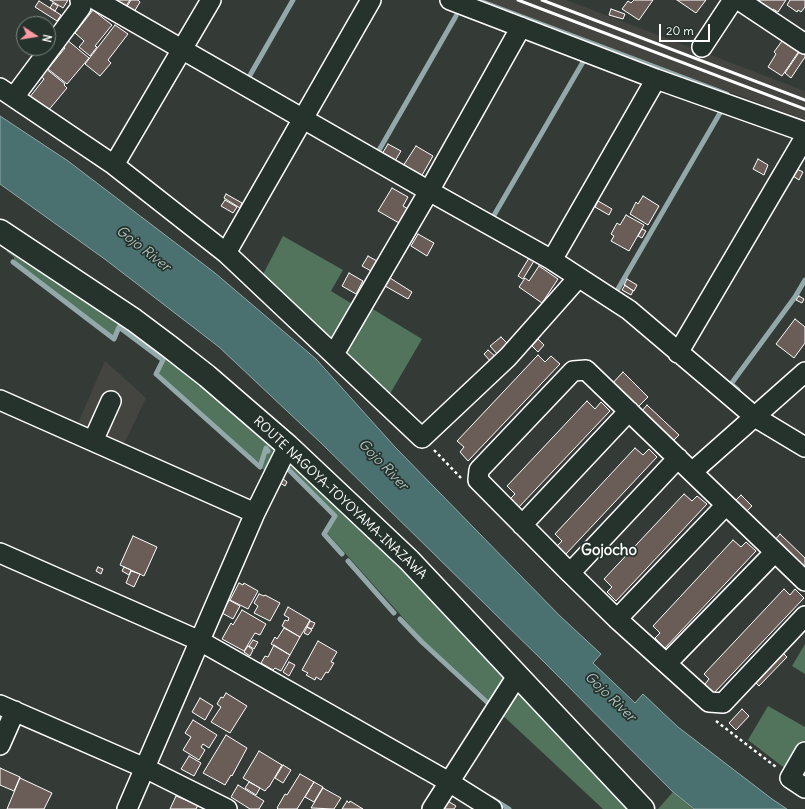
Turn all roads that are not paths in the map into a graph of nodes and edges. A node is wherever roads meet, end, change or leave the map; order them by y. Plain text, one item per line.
1 (80, 0) edge
2 (96, 0) edge
3 (210, 0) edge
4 (371, 0) edge
5 (450, 0) edge
6 (733, 0) edge
7 (739, 0) edge
8 (521, 27) junction
9 (805, 44) edge
10 (702, 47) dead end
11 (182, 49) junction
12 (656, 78) junction
13 (7, 92) edge
14 (303, 119) junction
15 (805, 132) edge
16 (805, 137) edge
17 (114, 165) junction
18 (429, 191) junction
19 (0, 231) edge
20 (226, 253) junction
21 (552, 260) junction
22 (578, 278) junction
23 (678, 353) junction
24 (334, 354) junction
25 (805, 372) edge
26 (0, 400) edge
27 (111, 401) dead end
28 (629, 411) junction
29 (755, 417) junction
30 (93, 441) junction
31 (288, 446) junction
32 (805, 447) edge
33 (678, 458) junction
34 (692, 472) junction
35 (726, 505) junction
36 (256, 513) junction
37 (522, 525) junction
38 (775, 552) junction
39 (0, 553) edge
40 (570, 573) junction
41 (805, 581) edge
42 (805, 616) edge
43 (617, 619) junction
44 (200, 641) junction
45 (667, 663) junction
46 (517, 676) junction
47 (8, 708) edge
48 (0, 745) edge
49 (805, 752) edge
50 (145, 768) junction
51 (449, 782) junction
52 (805, 788) edge
53 (127, 809) edge
54 (227, 809) edge
55 (432, 809) edge
56 (492, 809) edge
57 (643, 809) edge

1 - 13 street
2 - 11 street
3 - 11 street
4 - 14 street
5 - 8 street
6 - 10 street
7 - 9 street
8 - 12 street
8 - 18 street
11 - 14 street
11 - 17 street
12 - 15 street
12 - 21 street
13 - 17 street
14 - 18 street
14 - 20 street
16 - 23 street
17 - 20 street
18 - 21 street
18 - 24 street
19 - 31 main road, ROUTE NAGOYA-TOYOYAMA-INAZAWA
20 - 24 street
21 - 22 street
22 - 23 street
22 - 24 street
23 - 29 street
25 - 29 street
26 - 30 street
27 - 30 street
28 - 33 street
28 - 37 street
28 - 37 street
29 - 32 street
29 - 34 street
30 - 36 street
31 - 36 street
31 - 46 main road, ROUTE NAGOYA-TOYOYAMA-INAZAWA
33 - 34 street
33 - 40 street
34 - 35 street
35 - 38 street
35 - 43 street
36 - 44 street
37 - 40 street
38 - 41 street
38 - 45 street
39 - 44 street
40 - 43 street
42 - 45 street
43 - 45 street
44 - 50 street
44 - 51 street
46 - 51 street
46 - 57 main road, ROUTE NAGOYA-TOYOYAMA-INAZAWA
47 - 48 street
47 - 50 street
49 - 52 street
50 - 53 street
50 - 54 street
51 - 55 street
51 - 56 street

